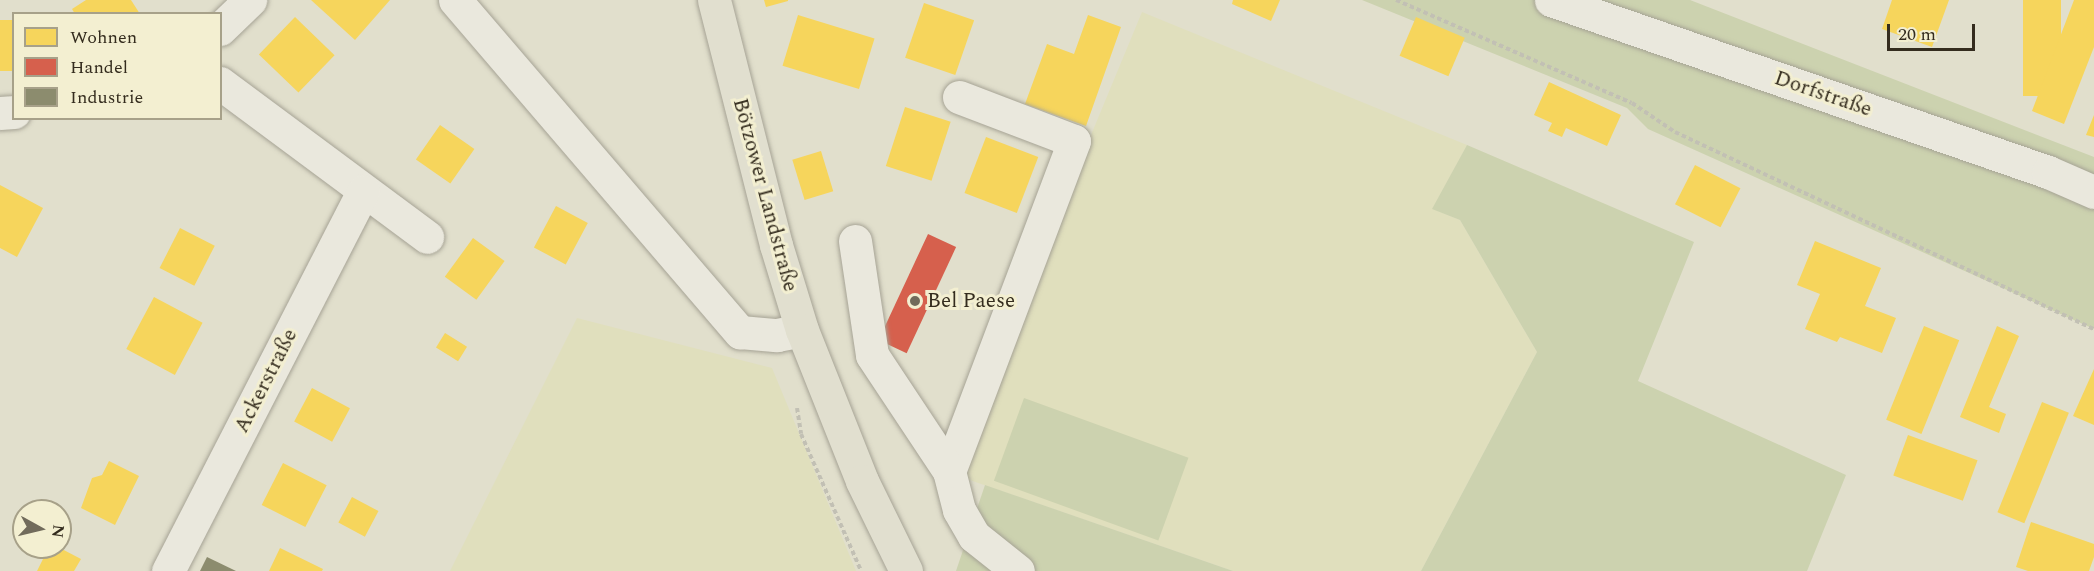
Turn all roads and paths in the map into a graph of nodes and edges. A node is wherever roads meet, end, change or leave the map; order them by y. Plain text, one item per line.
1 (250, 0) edge
2 (455, 0) edge
3 (714, 0) edge
4 (1396, 0) edge
5 (1551, 0) edge
6 (222, 27) edge
7 (222, 85) edge
8 (959, 97) dead end
9 (363, 191) junction
10 (2094, 192) edge
11 (427, 237) dead end
12 (855, 241) dead end
13 (2094, 329) edge
14 (802, 330) junction
15 (810, 394) junction
16 (949, 471) junction
17 (168, 571) edge
18 (861, 571) edge
19 (906, 571) edge
20 (1018, 571) edge

1 - 6 street
2 - 14 street
3 - 14 main road, Bötzower Landstraße
4 - 13 path
5 - 10 street, Dorfstraße
7 - 9 street
8 - 16 street
9 - 11 street
9 - 17 street, Ackerstraße
12 - 16 street
14 - 15 main road, Bötzower Landstraße
15 - 18 path
15 - 19 main road, Bötzower Landstraße
16 - 20 street

